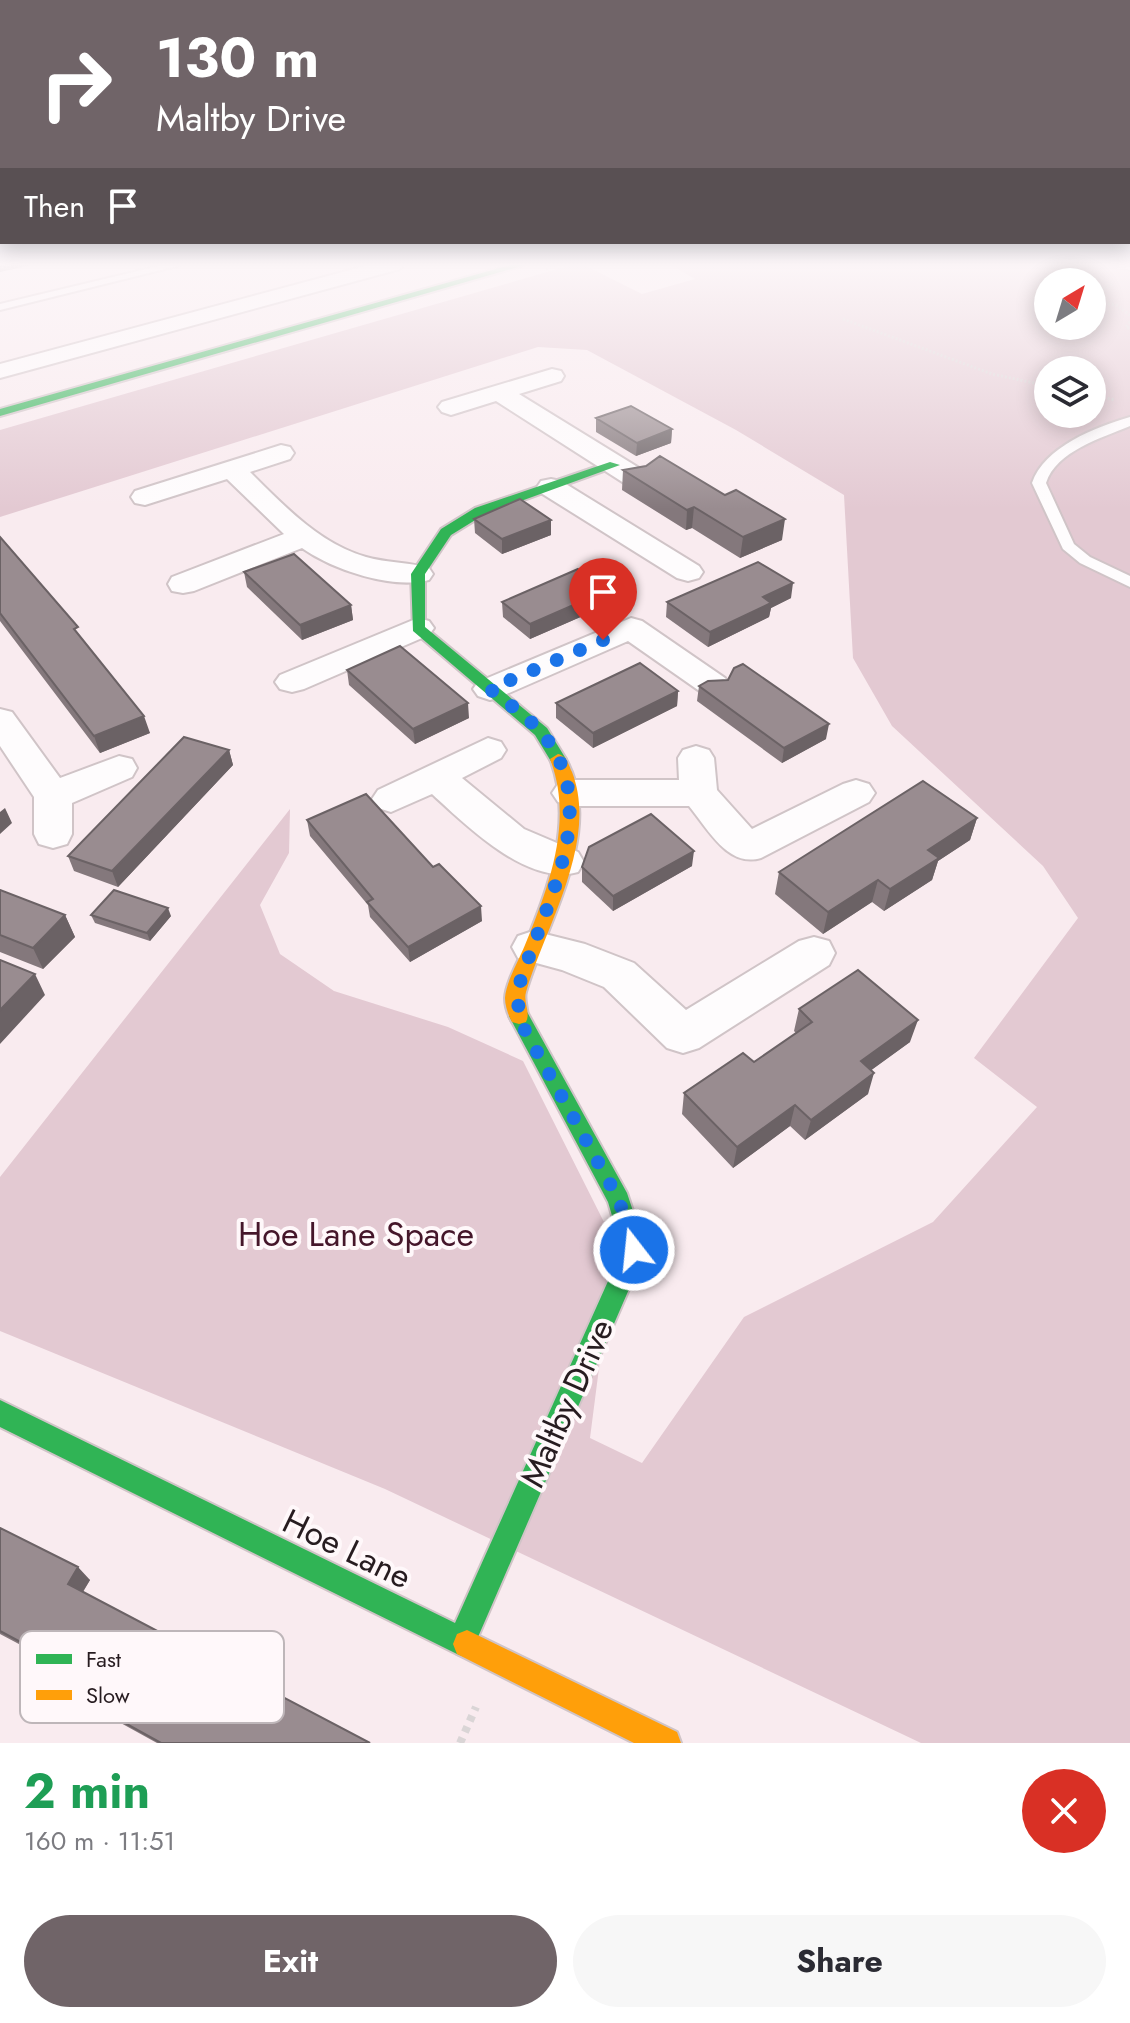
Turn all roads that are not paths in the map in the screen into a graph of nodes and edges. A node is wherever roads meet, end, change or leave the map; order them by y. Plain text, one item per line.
1 (91, 346) edge
2 (234, 346) edge
3 (0, 371) edge
4 (552, 376) dead end
5 (500, 393) junction
6 (451, 407) dead end
7 (0, 413) edge
8 (1130, 421) edge
9 (281, 453) dead end
10 (232, 469) junction
11 (624, 471) joint
12 (551, 487) junction
13 (145, 497) dead end
14 (305, 536) junction
15 (688, 572) dead end
16 (418, 574) junction
17 (1130, 582) edge
18 (183, 584) dead end
19 (418, 628) junction
20 (292, 682) dead end
21 (713, 685) edge
22 (490, 689) junction
23 (0, 720) edge
24 (488, 750) dead end
25 (119, 768) dead end
26 (436, 776) junction
27 (571, 793) junction
28 (856, 793) dead end
29 (53, 796) junction
30 (391, 799) dead end
31 (53, 834) dead end
32 (564, 862) junction
33 (533, 947) junction
34 (814, 953) dead end
35 (0, 1413) edge
36 (462, 1641) junction
37 (666, 1743) edge

1 - 3 street
2 - 7 main road
4 - 5 street
5 - 6 street
5 - 11 street
8 - 17 lane
9 - 10 street
10 - 13 street
10 - 14 street
11 - 12 main road
12 - 15 street
12 - 16 main road
14 - 16 street
14 - 18 street
16 - 19 main road
19 - 20 street
19 - 22 main road, Maltby Drive
21 - 22 street
22 - 27 main road, Maltby Drive
23 - 29 street
24 - 26 street
25 - 29 street
26 - 30 street
26 - 32 street
27 - 28 street
27 - 32 main road, Maltby Drive
29 - 31 street
32 - 33 main road, Maltby Drive
33 - 34 street
33 - 36 main road, Maltby Drive
35 - 36 main road, Hoe Lane
36 - 37 main road, Hoe Lane

